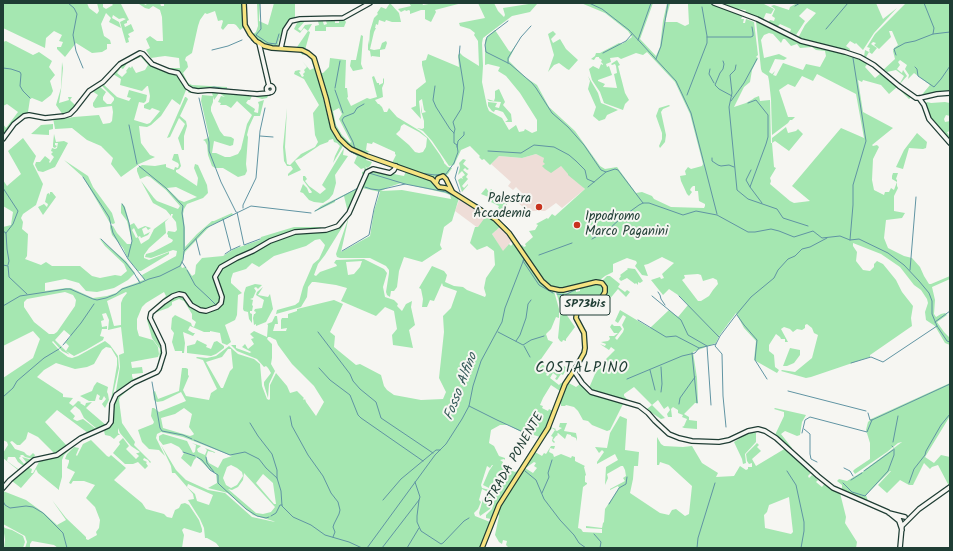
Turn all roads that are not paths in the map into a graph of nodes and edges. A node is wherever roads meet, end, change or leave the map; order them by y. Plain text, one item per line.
1 (244, 3) edge
2 (370, 3) edge
3 (714, 3) edge
4 (259, 43) junction
5 (266, 46) junction
6 (281, 48) junction
7 (263, 58) junction
8 (950, 93) edge
9 (919, 98) junction
10 (3, 140) edge
11 (950, 143) edge
12 (396, 166) junction
13 (423, 176) junction
14 (438, 178) junction
15 (447, 182) junction
16 (436, 183) junction
17 (442, 187) junction
18 (456, 194) junction
19 (574, 371) junction
20 (950, 487) edge
21 (3, 488) edge
22 (896, 517) junction
23 (906, 519) junction
24 (901, 523) junction
25 (482, 548) edge
26 (900, 548) edge

1 - 4 main road, STRADA PONENTE
2 - 6 street
3 - 9 street
4 - 5 main road, STRADA PONENTE
4 - 7 street
5 - 6 main road, STRADA PONENTE
5 - 7 street
6 - 12 main road, STRADA PONENTE
7 - 10 street
8 - 9 street
9 - 11 street
12 - 13 main road, STRADA PONENTE
12 - 21 street
13 - 14 main road, STRADA PONENTE
13 - 16 main road, STRADA PONENTE
14 - 15 main road, STRADA PONENTE
14 - 16 main road
15 - 17 main road
15 - 18 main road, STRADA PONENTE
16 - 17 main road, STRADA PONENTE
17 - 18 main road, STRADA PONENTE
18 - 19 main road, STRADA PONENTE / SP73bis
19 - 22 street
19 - 25 main road, STRADA PONENTE / SP73bis
20 - 23 street
22 - 23 street
22 - 24 street
23 - 24 street
24 - 26 street

